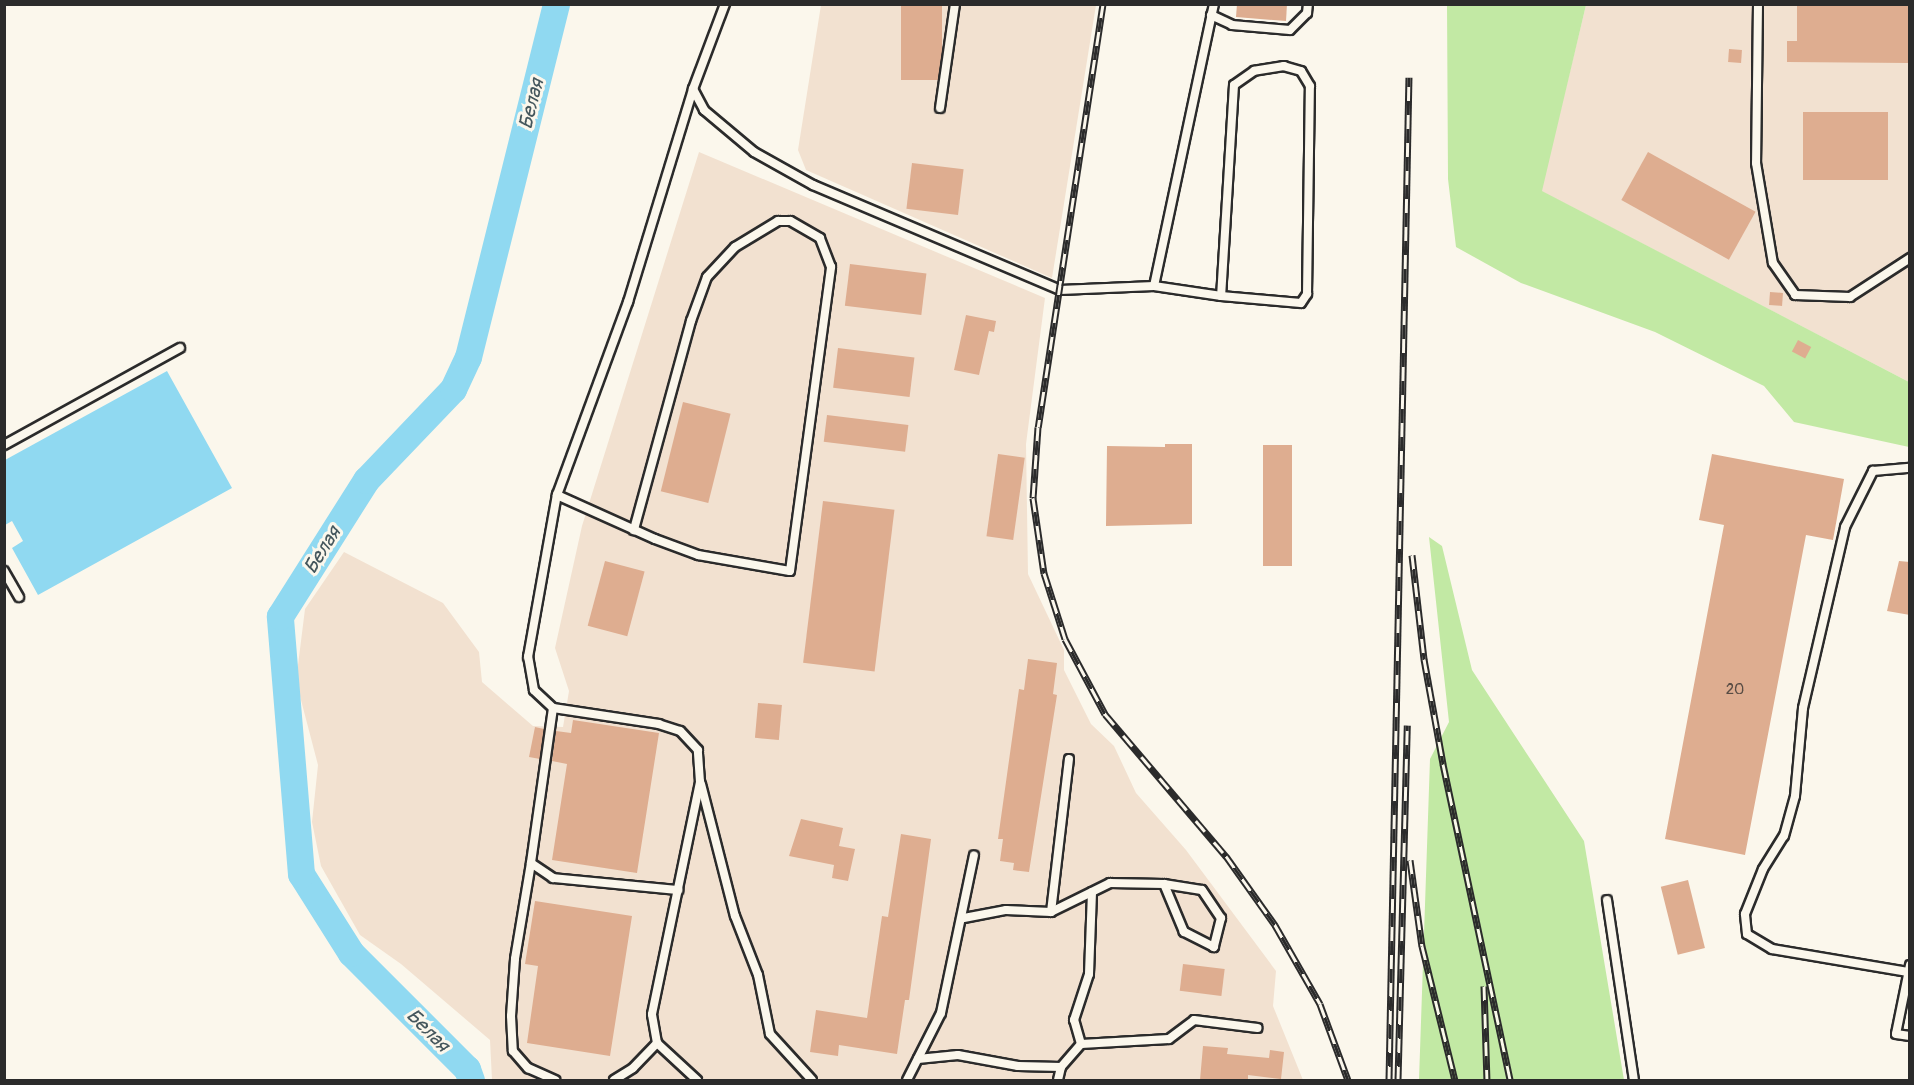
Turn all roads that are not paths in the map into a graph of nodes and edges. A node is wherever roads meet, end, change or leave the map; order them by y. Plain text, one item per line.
1 (725, 4) edge
2 (955, 4) edge
3 (1214, 4) edge
4 (1308, 4) edge
5 (1758, 4) edge
6 (1211, 15) junction
7 (693, 89) junction
8 (940, 108) dead end
9 (1910, 258) edge
10 (1155, 286) junction
11 (1221, 297) junction
12 (180, 348) dead end
13 (4, 445) edge
14 (1910, 468) edge
15 (557, 495) junction
16 (634, 530) junction
17 (4, 571) edge
18 (19, 597) dead end
19 (554, 708) junction
20 (1070, 759) dead end
21 (700, 782) junction
22 (974, 855) dead end
23 (531, 863) junction
24 (1164, 884) junction
25 (678, 890) junction
26 (1092, 892) junction
27 (1607, 900) dead end
28 (1052, 912) junction
29 (964, 918) junction
30 (1909, 968) edge
31 (1257, 1028) dead end
32 (1910, 1036) edge
33 (657, 1043) junction
34 (1081, 1044) junction
35 (918, 1059) junction
36 (1060, 1067) junction
37 (555, 1080) edge
38 (614, 1080) edge
39 (697, 1080) edge
40 (812, 1080) edge
41 (907, 1080) edge
42 (1058, 1080) edge
43 (1634, 1080) edge

1 - 7 lane
2 - 8 lane
3 - 6 lane
4 - 6 lane
5 - 9 lane
6 - 10 lane
7 - 10 lane
7 - 15 lane
10 - 11 lane
11 - 11 lane
12 - 13 lane
14 - 30 lane
15 - 16 lane
15 - 19 lane
16 - 16 lane
17 - 18 lane
19 - 21 lane
19 - 23 lane
20 - 28 lane
21 - 25 lane
21 - 40 lane
22 - 29 lane
23 - 25 lane
23 - 37 lane
24 - 24 lane
24 - 26 lane
25 - 33 lane
26 - 28 lane
26 - 34 lane
27 - 43 lane
28 - 29 lane
29 - 35 lane
30 - 32 lane
31 - 34 lane
33 - 38 lane
33 - 39 lane
34 - 36 lane
35 - 36 lane
35 - 41 lane
36 - 42 lane

